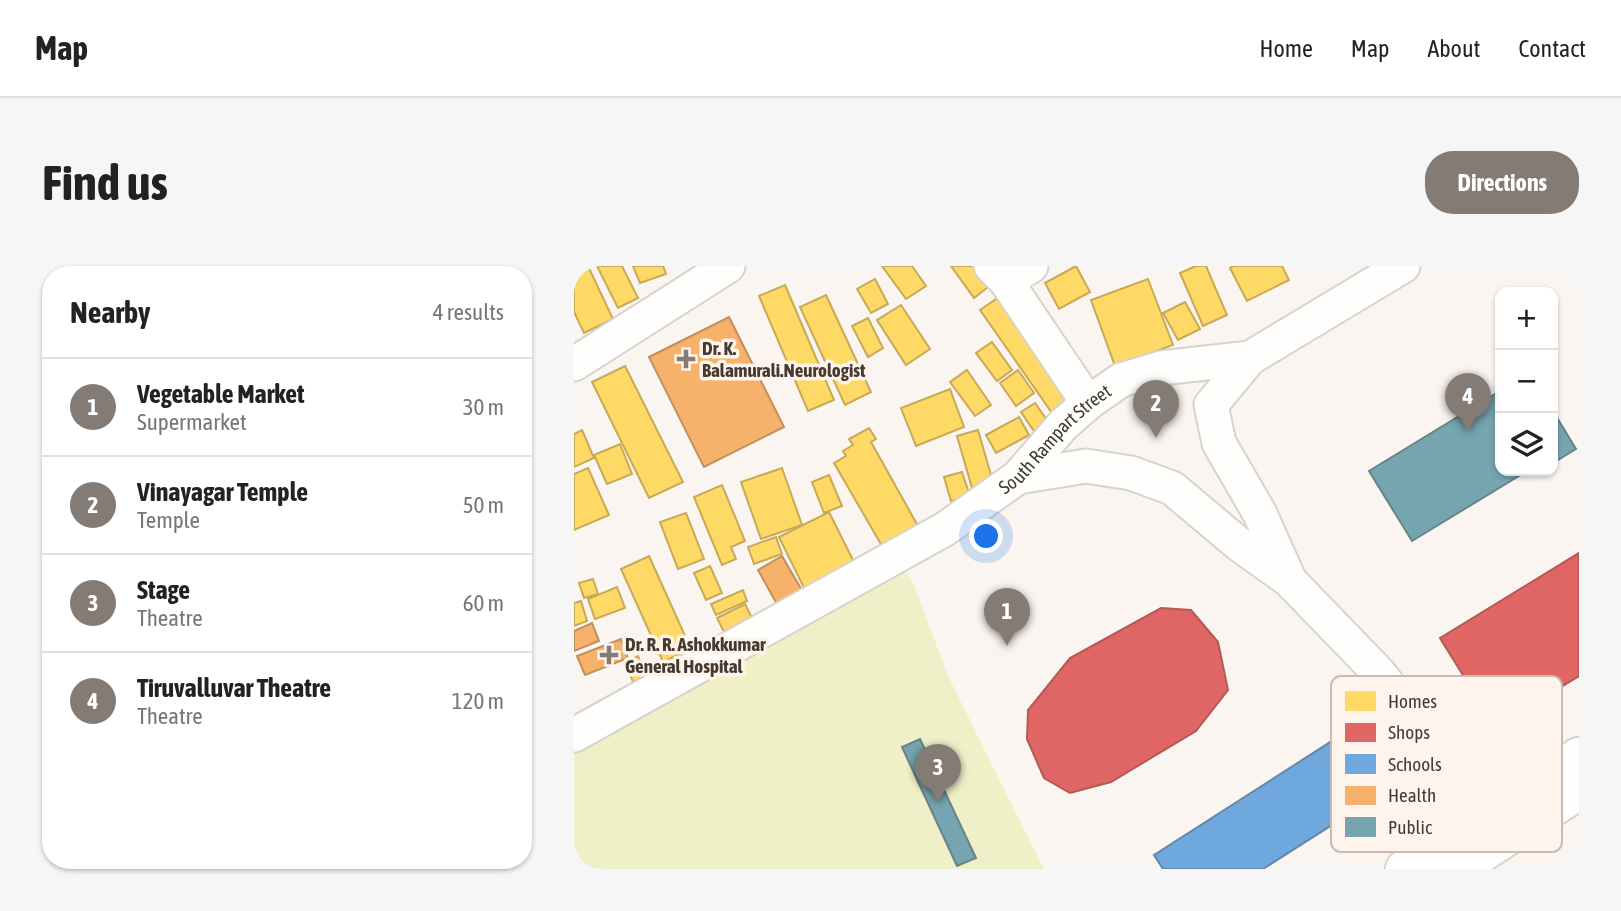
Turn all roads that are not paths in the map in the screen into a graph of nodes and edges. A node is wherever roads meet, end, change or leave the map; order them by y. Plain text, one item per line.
1 (728, 266) edge
2 (1403, 266) edge
3 (1009, 271) edge
4 (1250, 358) junction
5 (574, 364) edge
6 (1088, 403) junction
7 (1018, 477) junction
8 (1289, 580) junction
9 (1381, 676) edge
10 (574, 735) edge
11 (1579, 757) edge
12 (1562, 771) edge
13 (1579, 790) edge
14 (1562, 797) edge
15 (1441, 852) edge
16 (1472, 852) edge
17 (1405, 869) edge
18 (1456, 869) edge

1 - 5 street
2 - 4 street, South Rampart Street
3 - 6 street
4 - 6 street, South Rampart Street
4 - 8 street
6 - 7 street, South Rampart Street
7 - 8 street
7 - 10 street, South Rampart Street
8 - 9 street
11 - 12 main road
13 - 14 main road
15 - 17 main road
16 - 18 main road

